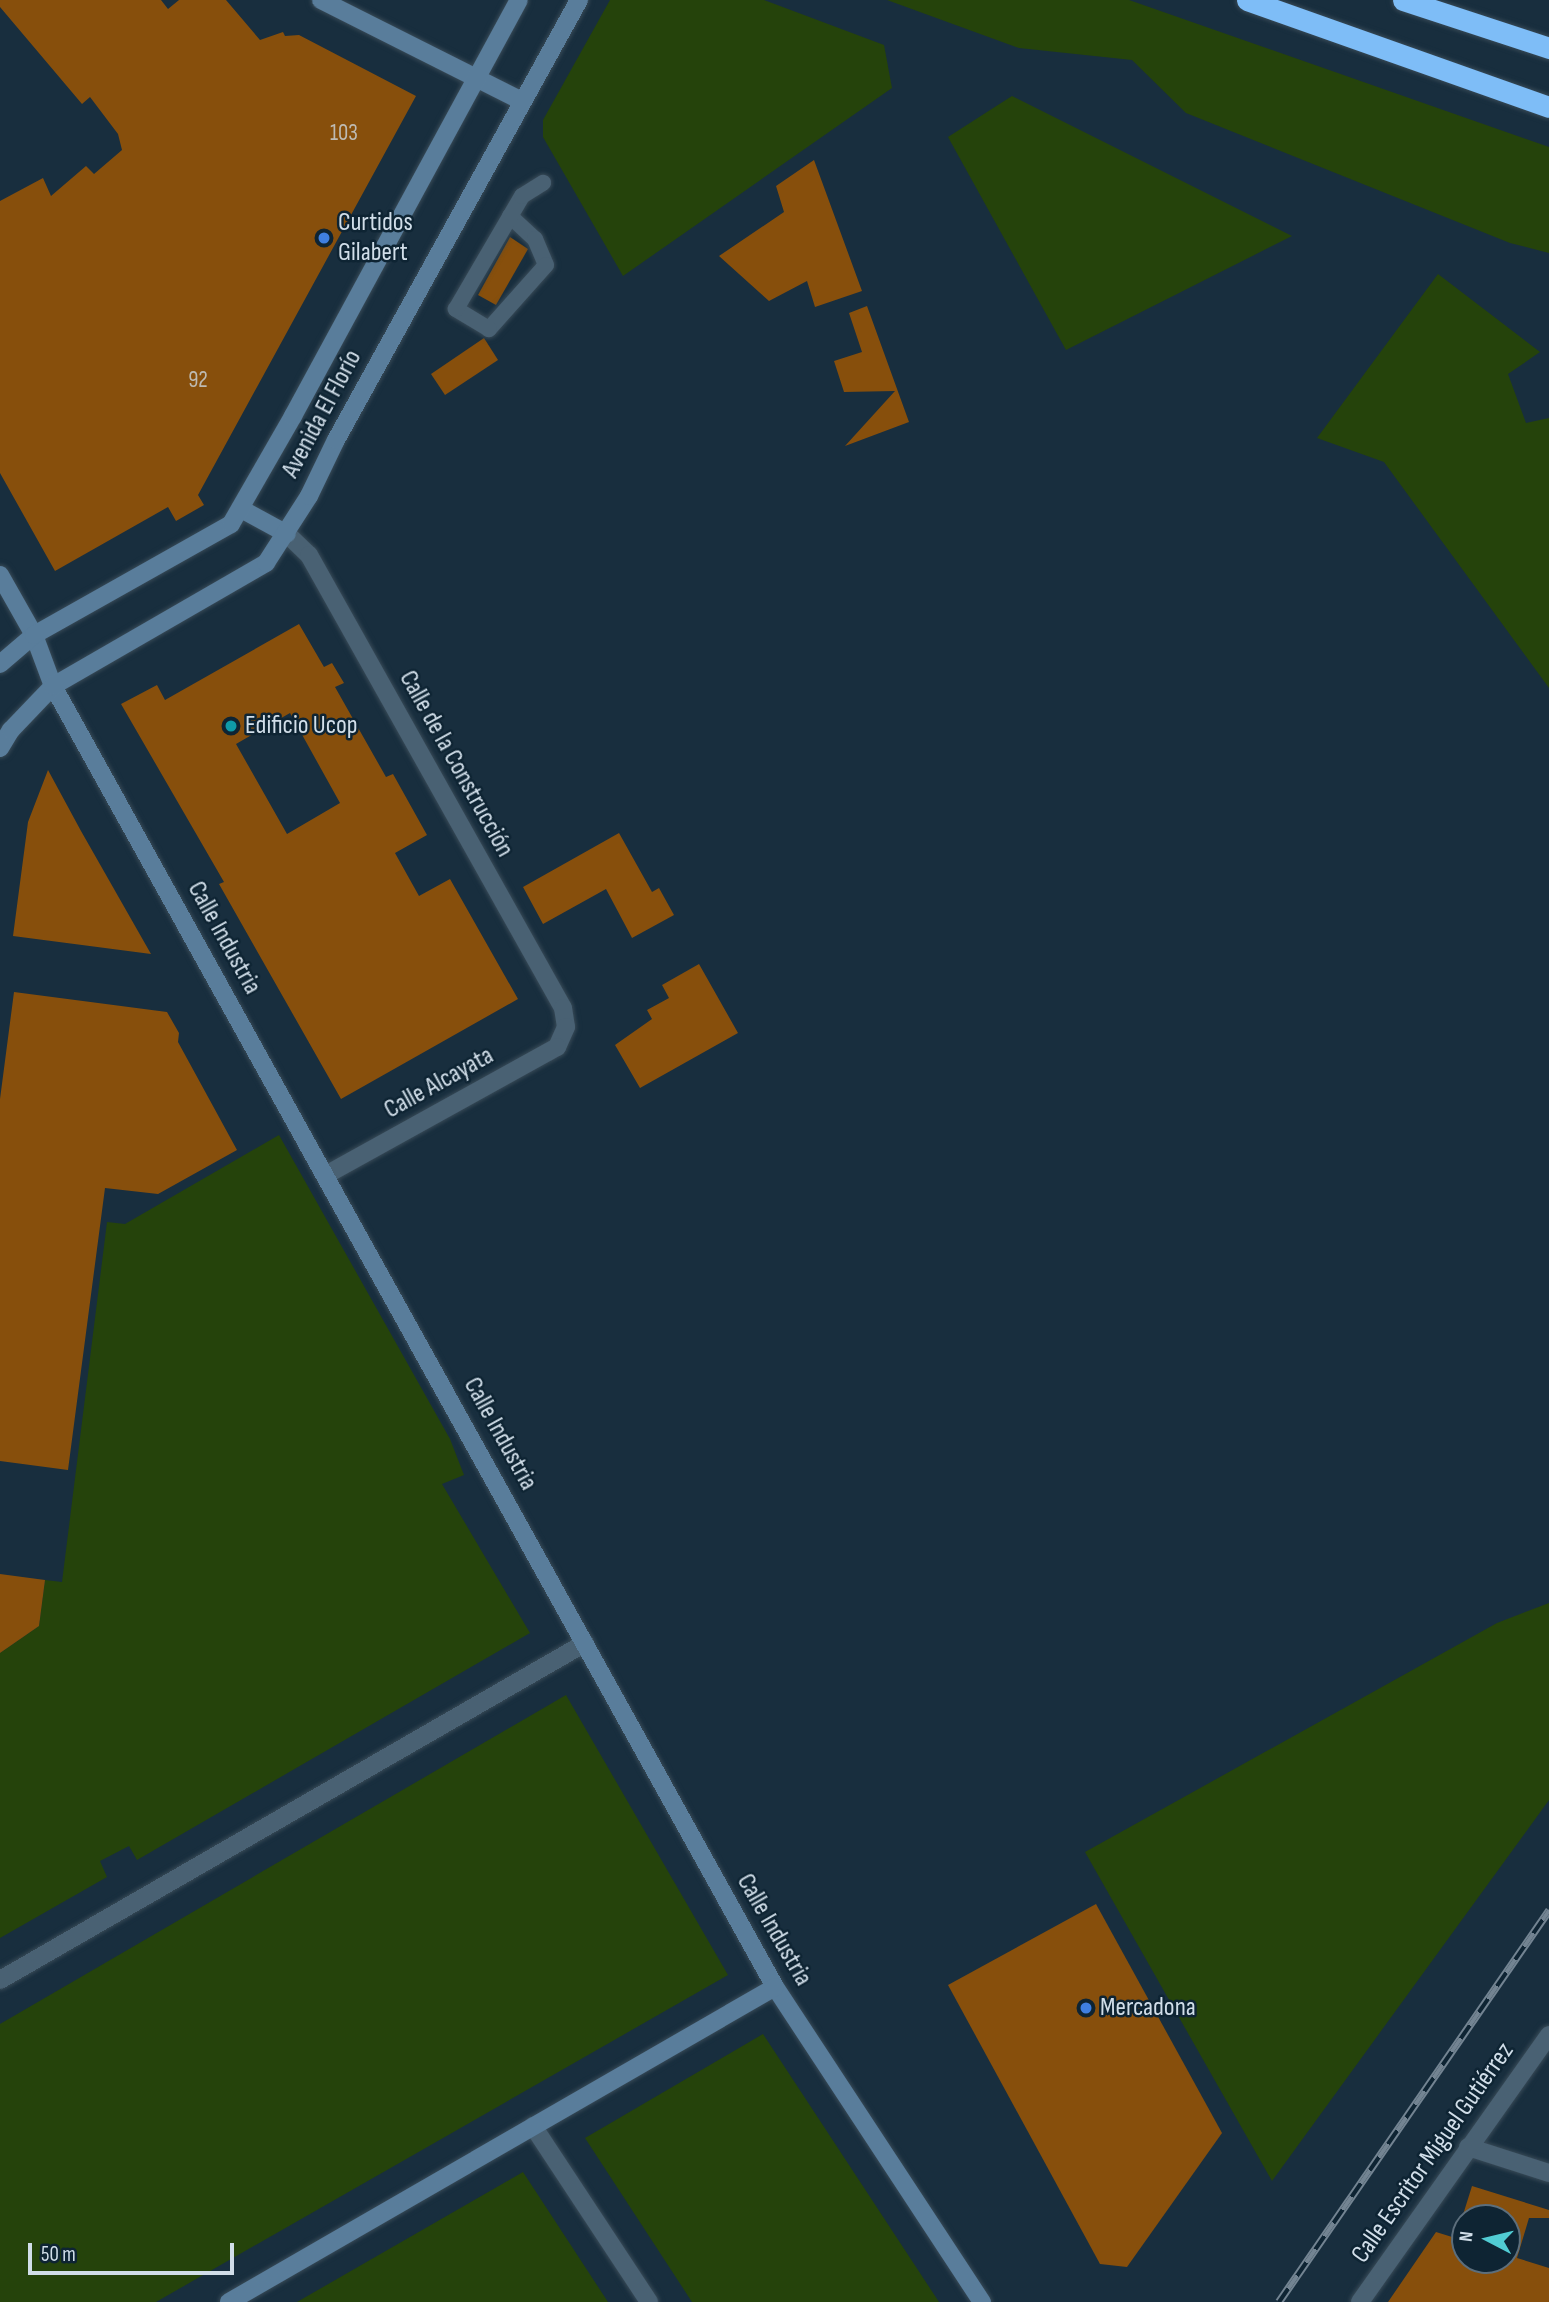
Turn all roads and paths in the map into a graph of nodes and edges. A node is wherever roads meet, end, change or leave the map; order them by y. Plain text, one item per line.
1 (321, 0) edge
2 (519, 0) edge
3 (579, 0) edge
4 (1247, 0) edge
5 (1403, 0) edge
6 (1429, 4) edge
7 (1549, 48) edge
8 (478, 79) junction
9 (522, 101) junction
10 (1549, 107) edge
11 (543, 183) dead end
12 (510, 216) junction
13 (241, 509) junction
14 (287, 534) junction
15 (0, 575) edge
16 (34, 635) junction
17 (0, 664) edge
18 (53, 686) junction
19 (0, 748) edge
20 (566, 1027) joint
21 (326, 1175) junction
22 (585, 1643) junction
23 (0, 1980) edge
24 (775, 1987) junction
25 (1549, 2035) edge
26 (533, 2126) junction
27 (1468, 2147) junction
28 (1549, 2173) edge
29 (229, 2302) edge
30 (649, 2302) edge
31 (982, 2302) edge
32 (1360, 2302) edge

1 - 8 main road
2 - 8 main road, Avenida El Florío
3 - 9 main road, Avenida El Florío
4 - 10 highway
5 - 6 highway
6 - 7 highway
8 - 9 main road
8 - 13 main road, Avenida El Florío
9 - 14 main road, Avenida El Florío
11 - 12 lane
12 - 12 lane
13 - 14 main road
13 - 16 main road, Avenida El Florío
14 - 18 main road, Avenida El Florío
14 - 20 street, Calle de la Construcción
15 - 16 main road, Calle Industria
16 - 17 main road, Avenida El Florío
16 - 18 main road, Calle Industria
18 - 19 main road, Avenida El Florío
18 - 21 main road, Calle Industria
20 - 21 street, Calle Alcayata
21 - 22 main road, Calle Industria
22 - 23 street
22 - 24 main road, Calle Industria
24 - 26 main road
24 - 31 main road, Calle Industria
25 - 27 street, Calle Escritor Miguel Gutiérrez
26 - 29 main road
26 - 30 street
27 - 28 street
27 - 32 street, Calle Escritor Miguel Gutiérrez

